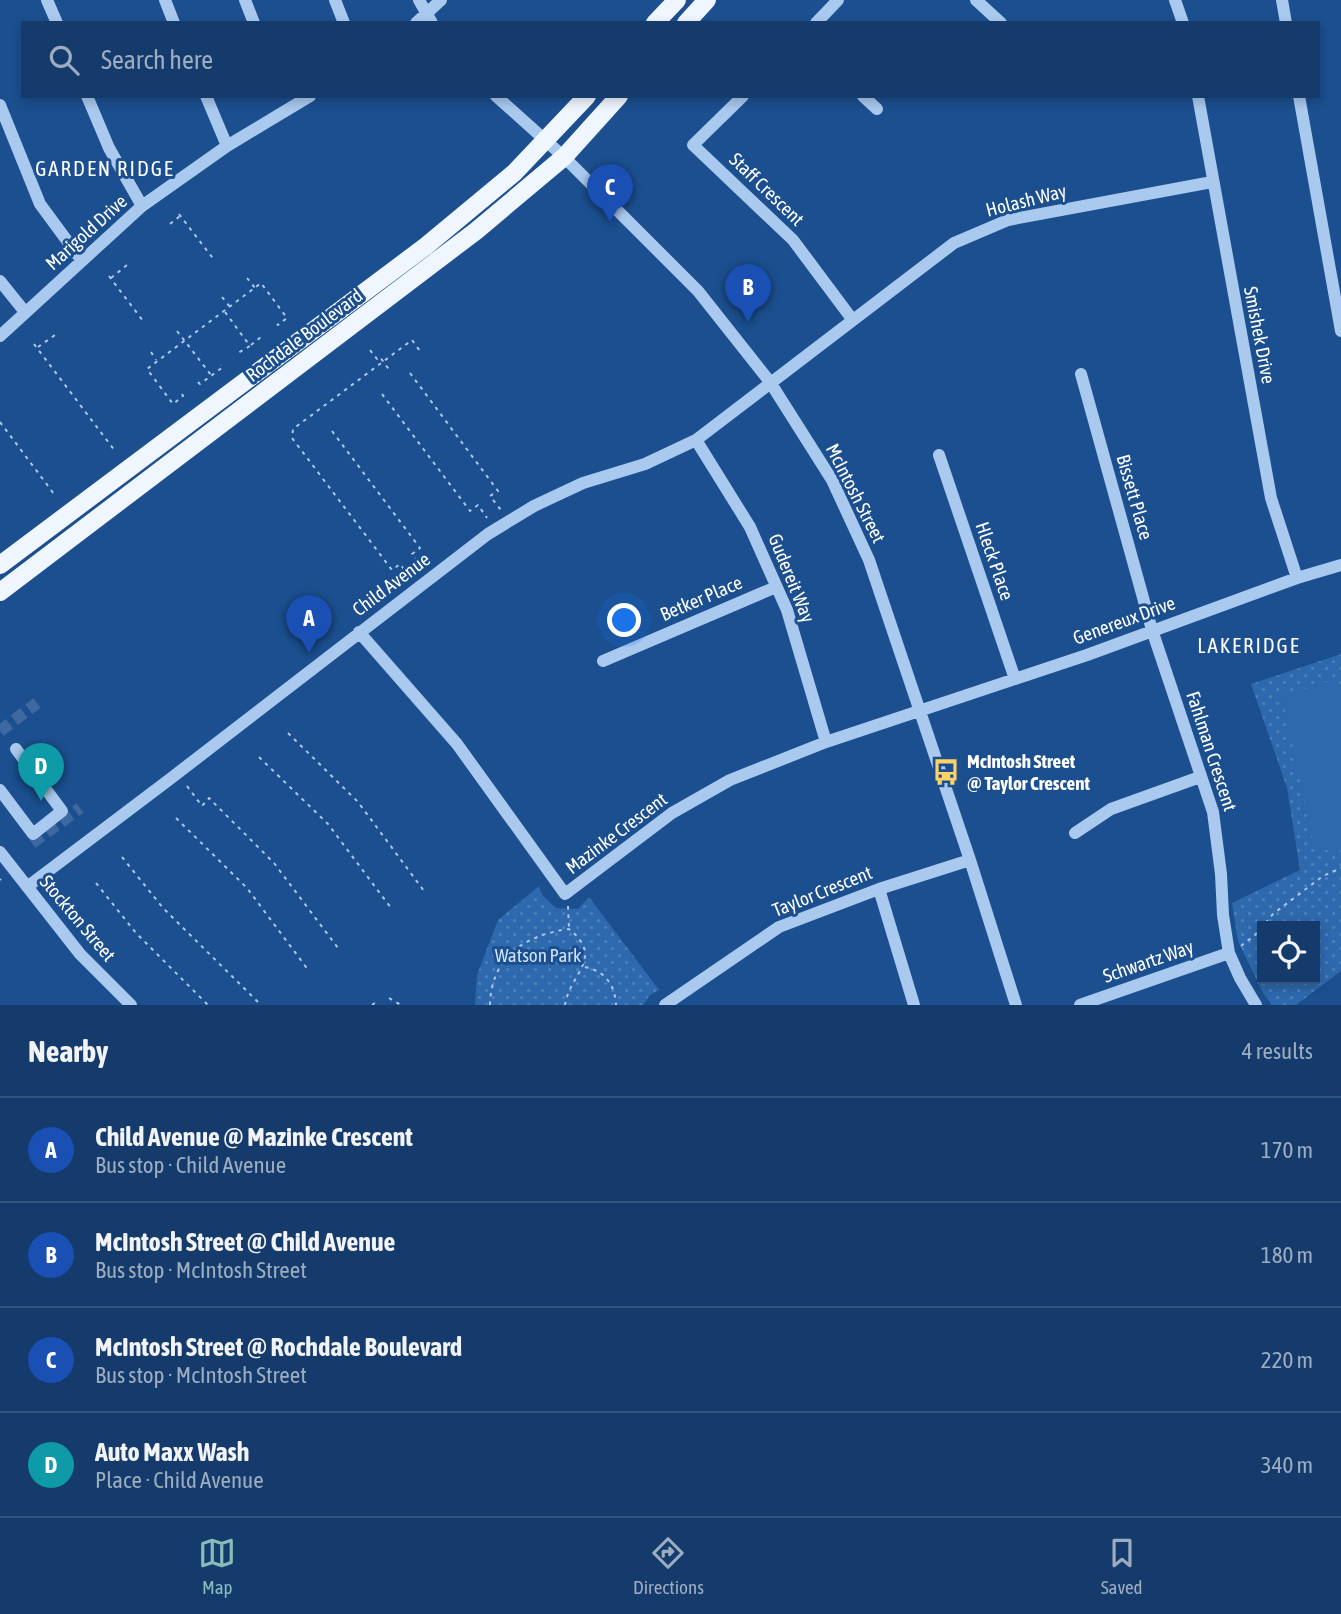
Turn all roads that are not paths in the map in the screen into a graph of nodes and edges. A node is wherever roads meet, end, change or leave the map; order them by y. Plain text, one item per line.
1 (47, 0) edge
2 (165, 0) edge
3 (245, 0) edge
4 (335, 0) edge
5 (419, 0) edge
6 (441, 0) edge
7 (677, 0) edge
8 (707, 0) edge
9 (838, 0) edge
10 (976, 0) edge
11 (1175, 0) edge
12 (1283, 0) edge
13 (425, 20) edge
14 (56, 21) edge
15 (173, 21) edge
16 (253, 21) edge
17 (343, 21) edge
18 (658, 21) edge
19 (688, 21) edge
20 (818, 21) edge
21 (999, 21) edge
22 (1182, 21) edge
23 (1286, 21) edge
24 (88, 98) edge
25 (207, 98) edge
26 (300, 98) edge
27 (498, 98) edge
28 (585, 98) edge
29 (617, 98) edge
30 (741, 98) edge
31 (865, 98) edge
32 (1198, 98) edge
33 (1299, 98) edge
34 (0, 105) edge
35 (877, 109) dead end
36 (546, 140) junction
37 (227, 146) junction
38 (564, 157) junction
39 (1212, 182) junction
40 (142, 206) junction
41 (82, 261) junction
42 (0, 281) edge
43 (25, 312) junction
44 (852, 319) junction
45 (1341, 331) edge
46 (0, 336) edge
47 (1081, 374) dead end
48 (770, 382) junction
49 (696, 440) junction
50 (939, 455) dead end
51 (0, 565) edge
52 (1341, 565) edge
53 (1297, 578) junction
54 (776, 587) junction
55 (0, 592) edge
56 (1152, 630) junction
57 (359, 632) junction
58 (603, 661) dead end
59 (1015, 679) junction
60 (921, 710) junction
61 (826, 742) junction
62 (16, 748) dead end
63 (1200, 777) junction
64 (0, 790) edge
65 (0, 800) edge
66 (1075, 833) dead end
67 (32, 843) dead end
68 (0, 852) edge
69 (970, 860) junction
70 (27, 887) junction
71 (879, 889) junction
72 (1229, 953) junction
73 (131, 1005) edge
74 (665, 1005) edge
75 (914, 1005) edge
76 (1016, 1005) edge
77 (1080, 1005) edge
78 (1256, 1005) edge

1 - 14 street
2 - 15 street
3 - 16 street
4 - 17 street
5 - 13 street
6 - 13 street
7 - 18 main road
8 - 19 main road
9 - 20 street
10 - 21 street
11 - 22 street
12 - 23 street
24 - 40 street
25 - 37 street
26 - 37 street, Marigold Drive
27 - 36 street, McIntosh Street
28 - 36 main road, Rochdale Boulevard
29 - 38 main road, Rochdale Boulevard
30 - 44 street, Staff Crescent
31 - 35 street
32 - 39 street, Smishek Drive
33 - 45 street
34 - 41 street
36 - 38 street, McIntosh Street
36 - 51 main road, Rochdale Boulevard
37 - 40 street, Marigold Drive
38 - 48 street, McIntosh Street
38 - 55 main road, Rochdale Boulevard
39 - 44 street, Holash Way
39 - 53 street, Smishek Drive
40 - 41 street, Marigold Drive
41 - 43 street, Marigold Drive
42 - 43 street
43 - 46 street, Marigold Drive
44 - 48 street, Holash Way
47 - 56 street, Bissett Place
48 - 49 street, Child Avenue
48 - 60 street, McIntosh Street
49 - 54 street, Gudereit Way
49 - 57 street, Child Avenue
50 - 59 street, Hleck Place
52 - 53 street, Genereux Drive
53 - 56 street, Genereux Drive
54 - 58 street, Betker Place
54 - 61 street, Gudereit Way
56 - 59 street, Genereux Drive
56 - 63 street, Fahlman Crescent
57 - 61 street, Mazinke Crescent
57 - 70 street, Child Avenue
59 - 60 street, Genereux Drive
60 - 61 street, Mazinke Crescent
60 - 69 street, McIntosh Street
62 - 64 street
63 - 66 street
63 - 72 street, Fahlman Crescent
65 - 67 street
68 - 70 street, Stockton Street
69 - 71 street, Taylor Crescent
69 - 76 street, McIntosh Street
70 - 73 street, Stockton Street
71 - 74 street, Taylor Crescent
71 - 75 street
72 - 77 street, Schwartz Way
72 - 78 street, Fahlman Crescent

